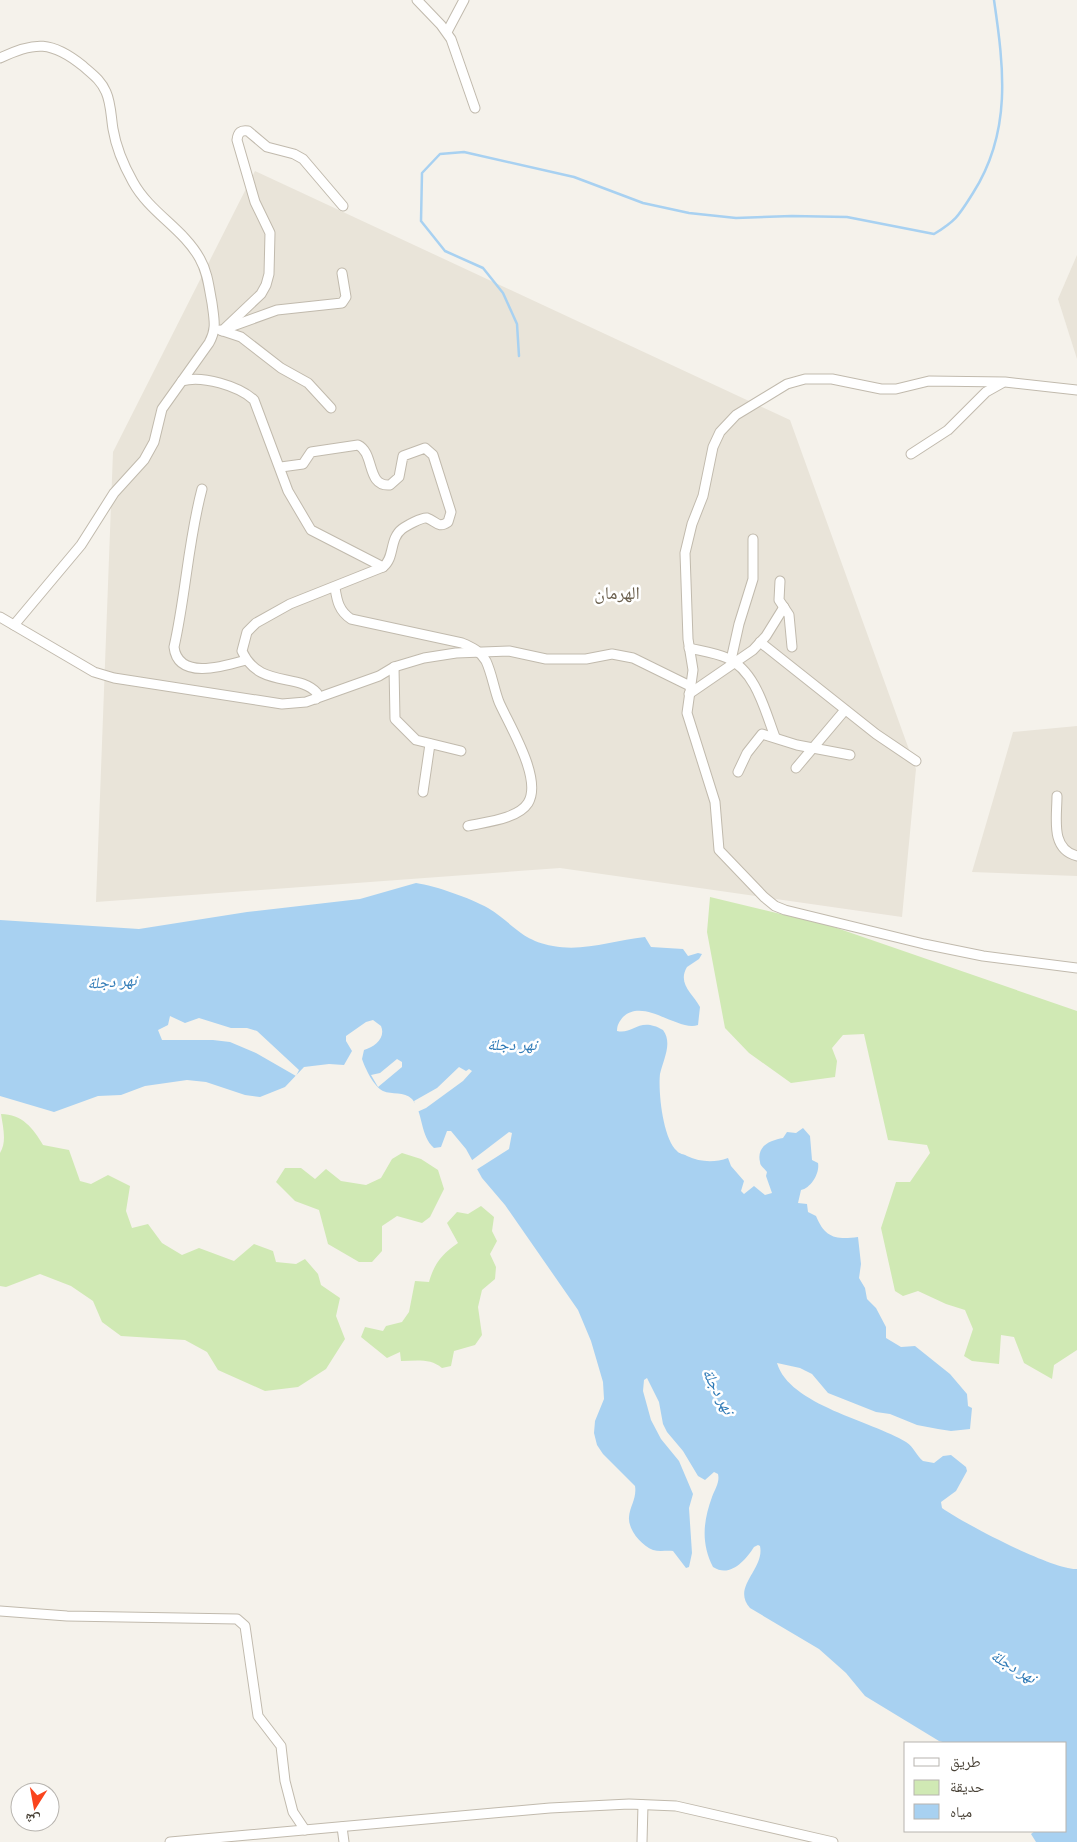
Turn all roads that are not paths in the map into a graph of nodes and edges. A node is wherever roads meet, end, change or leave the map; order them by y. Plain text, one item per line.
1 (417, 0) edge
2 (464, 0) edge
3 (447, 32) junction
4 (0, 58) edge
5 (475, 108) dead end
6 (343, 206) dead end
7 (342, 273) dead end
8 (221, 329) junction
9 (182, 381) junction
10 (1005, 382) junction
11 (1077, 390) edge
12 (331, 408) dead end
13 (911, 454) dead end
14 (281, 467) junction
15 (202, 489) dead end
16 (753, 539) dead end
17 (383, 568) junction
18 (780, 582) dead end
19 (335, 588) junction
20 (784, 607) junction
21 (0, 617) edge
22 (14, 625) junction
23 (760, 642) junction
24 (792, 647) dead end
25 (689, 648) junction
26 (480, 653) junction
27 (246, 660) junction
28 (734, 662) junction
29 (394, 667) junction
30 (689, 690) junction
31 (316, 698) junction
32 (845, 710) junction
33 (775, 737) junction
34 (430, 744) junction
35 (814, 748) junction
36 (461, 751) dead end
37 (850, 755) dead end
38 (916, 761) dead end
39 (796, 768) dead end
40 (738, 772) dead end
41 (423, 792) dead end
42 (1057, 796) dead end
43 (468, 826) dead end
44 (1077, 856) edge
45 (1077, 968) edge
46 (0, 1611) edge
47 (643, 1805) junction
48 (342, 1826) junction
49 (305, 1830) junction
50 (170, 1842) edge
51 (344, 1842) edge
52 (642, 1842) edge
53 (833, 1842) edge

1 - 3 street
2 - 3 street
3 - 5 street
4 - 8 street
6 - 8 street
7 - 8 street
8 - 9 street
8 - 12 street
9 - 14 street
9 - 22 street
10 - 11 street
10 - 13 street
10 - 25 street
14 - 17 street
14 - 17 street
15 - 27 street
16 - 28 street
17 - 19 street
18 - 20 street
19 - 26 street
19 - 27 street
20 - 23 street
20 - 24 street
21 - 22 street
22 - 31 street
23 - 28 street
23 - 32 street
25 - 28 street
25 - 30 street
26 - 29 street
26 - 30 street
26 - 43 street
27 - 31 street
28 - 30 street
28 - 33 street
29 - 31 street
29 - 34 street
30 - 45 street
32 - 35 street
32 - 38 street
33 - 35 street
33 - 40 street
34 - 36 street
34 - 41 street
35 - 37 street
35 - 39 street
42 - 44 street
46 - 49 street
47 - 48 street
47 - 52 street
47 - 53 street
48 - 49 street
48 - 51 street
49 - 50 street

